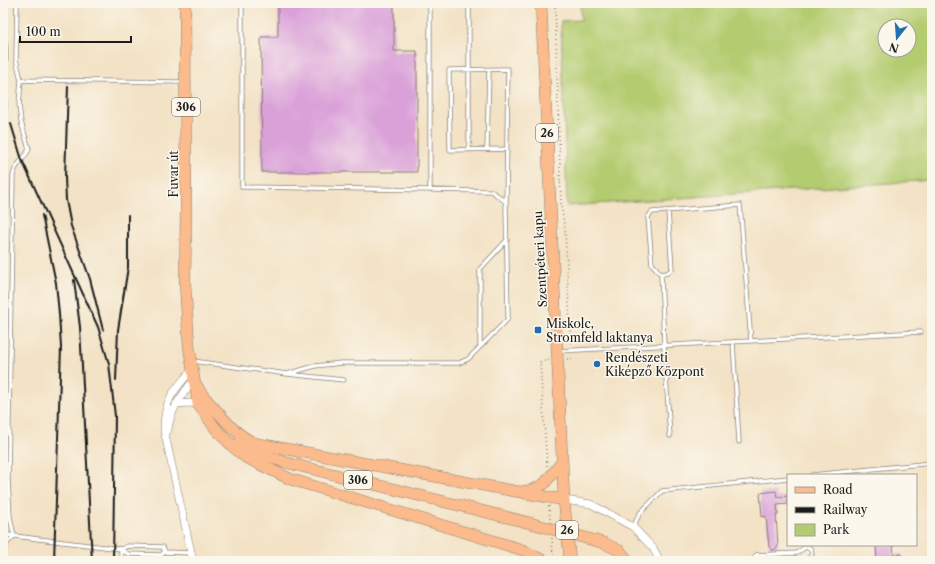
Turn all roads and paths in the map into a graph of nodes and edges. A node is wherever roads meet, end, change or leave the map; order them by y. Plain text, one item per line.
1 (17, 3) edge
2 (186, 3) edge
3 (242, 3) edge
4 (430, 3) edge
5 (469, 3) edge
6 (541, 3) edge
7 (555, 3) edge
8 (607, 3) edge
9 (613, 3) edge
10 (469, 70) junction
11 (489, 70) junction
12 (20, 80) junction
13 (186, 82) junction
14 (487, 149) junction
15 (507, 149) junction
16 (469, 150) junction
17 (430, 190) junction
18 (506, 206) junction
19 (668, 211) junction
20 (507, 240) junction
21 (662, 274) junction
22 (922, 332) dead end
23 (751, 341) junction
24 (733, 342) junction
25 (664, 346) junction
26 (480, 347) junction
27 (572, 351) junction
28 (557, 355) junction
29 (192, 370) junction
30 (287, 374) junction
31 (344, 380) dead end
32 (176, 404) junction
33 (198, 404) junction
34 (670, 436) dead end
35 (739, 442) dead end
36 (167, 443) junction
37 (562, 462) junction
38 (932, 463) edge
39 (822, 474) edge
40 (787, 478) edge
41 (548, 479) junction
42 (520, 492) junction
43 (549, 497) junction
44 (564, 500) junction
45 (551, 526) dead end
46 (633, 527) junction
47 (551, 533) dead end
48 (3, 534) edge
49 (14, 536) junction
50 (121, 549) junction
51 (165, 552) junction
52 (3, 556) edge
53 (192, 557) edge
54 (121, 561) edge
55 (544, 561) edge
56 (553, 561) edge
57 (570, 561) edge
58 (628, 561) edge
59 (660, 561) edge
60 (753, 561) edge
61 (792, 561) edge

1 - 12 lane
2 - 13 main road, Fuvar út / 306
3 - 17 lane
4 - 17 lane
5 - 10 lane
6 - 28 main road, Szentpéteri kapu / 26
7 - 27 path
8 - 9 lane
10 - 11 lane
10 - 16 lane
10 - 16 lane
11 - 14 lane
11 - 15 lane
12 - 13 lane
12 - 49 lane
13 - 29 main road, Fuvar út / 306
14 - 15 lane
14 - 16 lane
15 - 18 lane
17 - 18 lane
18 - 20 lane
19 - 21 lane
19 - 21 lane
19 - 23 lane
20 - 26 lane
20 - 26 lane
21 - 25 lane
22 - 23 lane
23 - 24 lane
24 - 25 lane
24 - 35 lane
25 - 27 lane
25 - 34 lane
26 - 30 lane
27 - 28 lane
27 - 28 path
28 - 37 main road, Szentpéteri kapu / 26
28 - 41 path
29 - 30 lane
29 - 32 street
29 - 33 main road
29 - 36 street
29 - 42 main road
29 - 58 main road, 306, bridge
30 - 31 lane
32 - 33 street
32 - 36 street
33 - 55 main road
36 - 53 street
37 - 41 main road
37 - 44 main road, Szentpéteri kapu / 26
38 - 39 lane
40 - 46 lane
41 - 42 main road
42 - 43 main road
43 - 44 main road
43 - 45 path
44 - 46 street
44 - 57 main road, Szentpéteri kapu / 26
46 - 59 street
47 - 56 path
48 - 49 lane
49 - 50 lane
49 - 52 lane
50 - 51 lane
50 - 51 lane
50 - 54 lane
51 - 53 lane
60 - 61 lane

